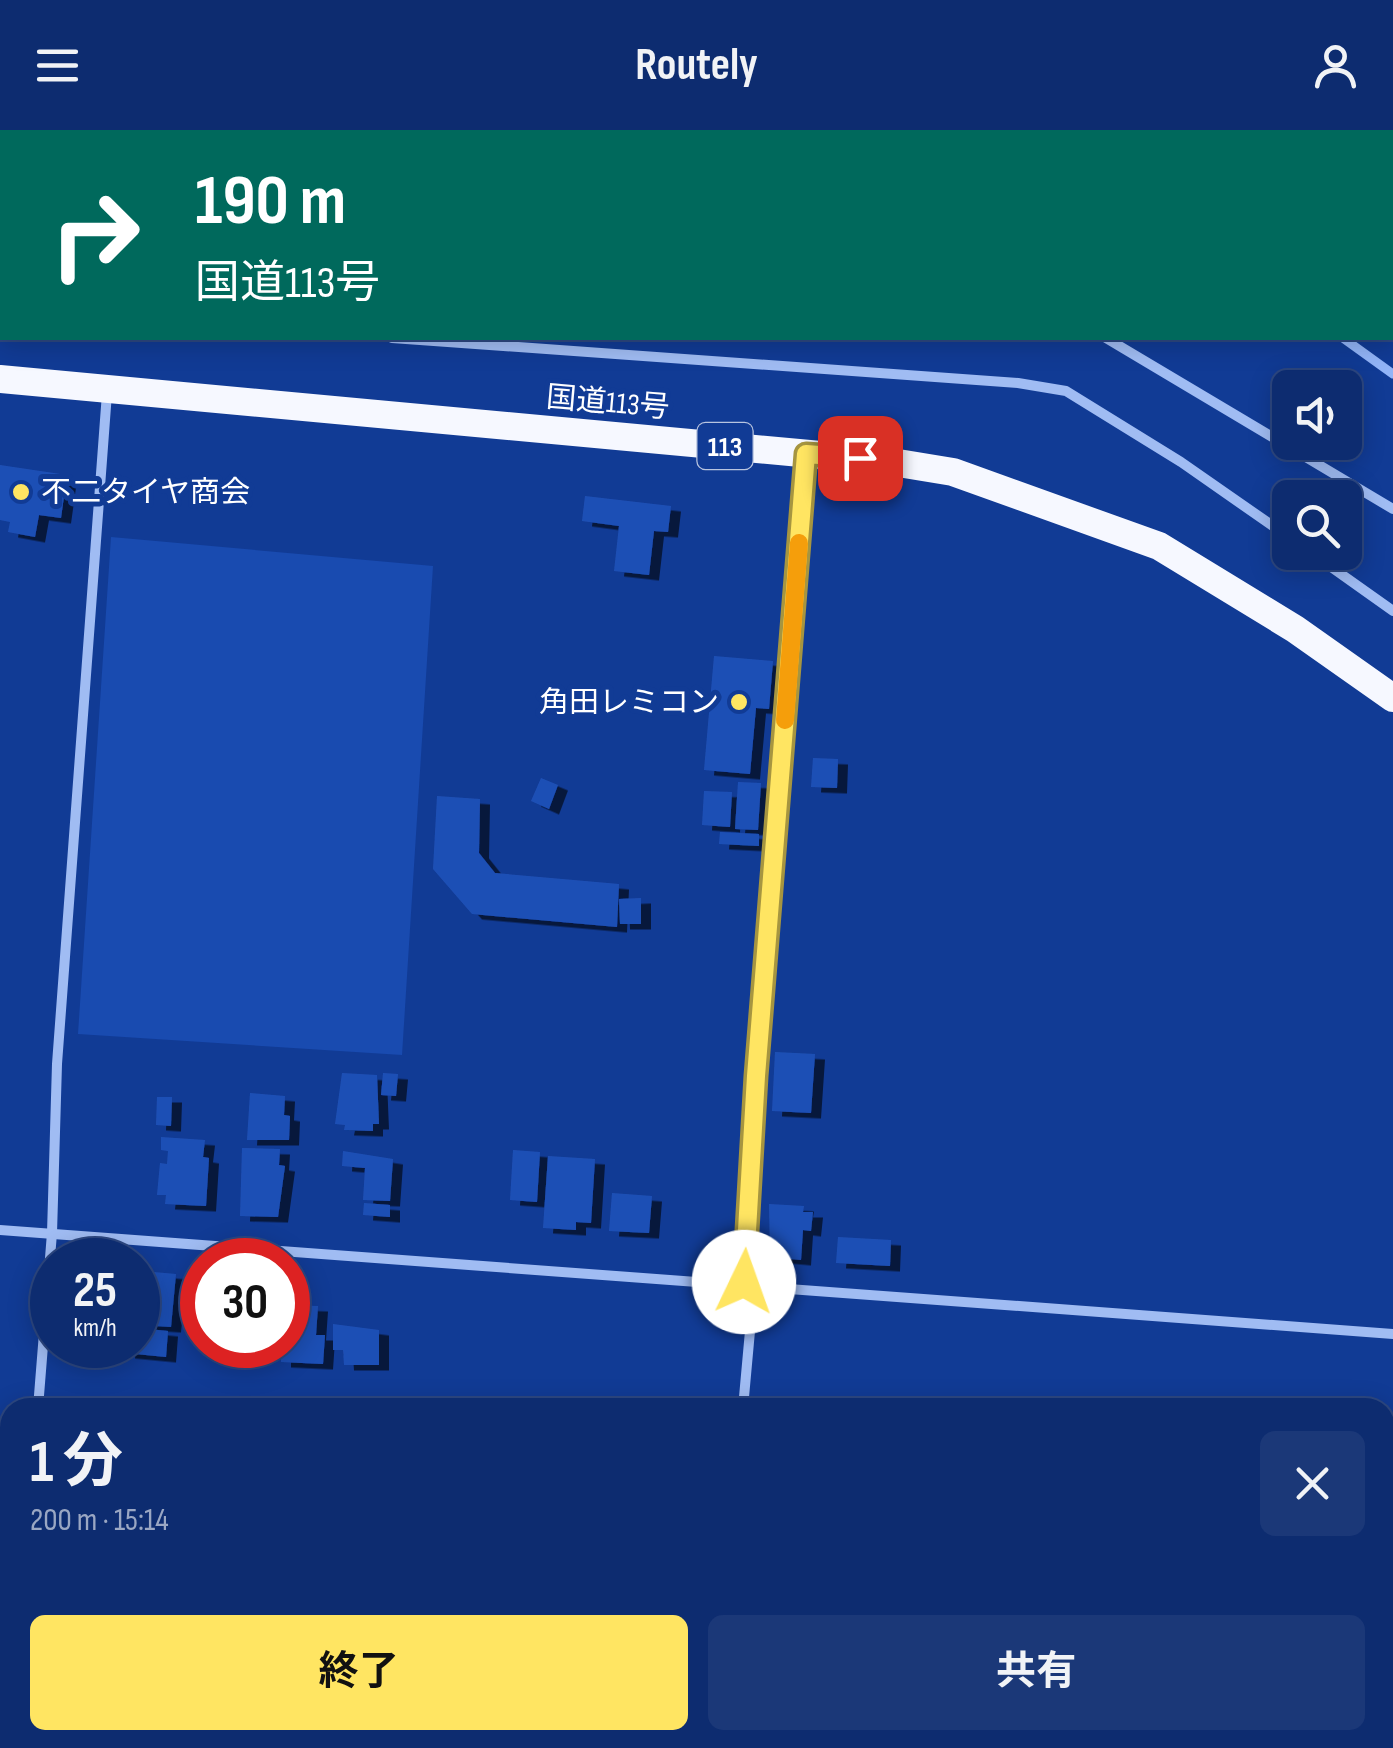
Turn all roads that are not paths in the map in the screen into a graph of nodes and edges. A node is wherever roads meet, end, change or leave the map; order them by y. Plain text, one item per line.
1 (419, 340) edge
2 (1110, 340) edge
3 (0, 380) edge
4 (108, 388) junction
5 (806, 454) junction
6 (1393, 509) edge
7 (1272, 525) edge
8 (1335, 570) edge
9 (1393, 611) edge
10 (1393, 698) edge
11 (0, 1230) edge
12 (52, 1233) junction
13 (744, 1282) junction
14 (1393, 1334) edge
15 (39, 1398) edge
16 (744, 1398) edge

1 - 7 street
2 - 6 street
3 - 4 highway, 国道113号 / 113
4 - 5 highway, 国道113号 / 113
4 - 12 street
5 - 10 highway, 国道113号 / 113
5 - 13 street
8 - 9 street
11 - 12 street
12 - 13 street
12 - 15 street
13 - 14 street
13 - 16 street

